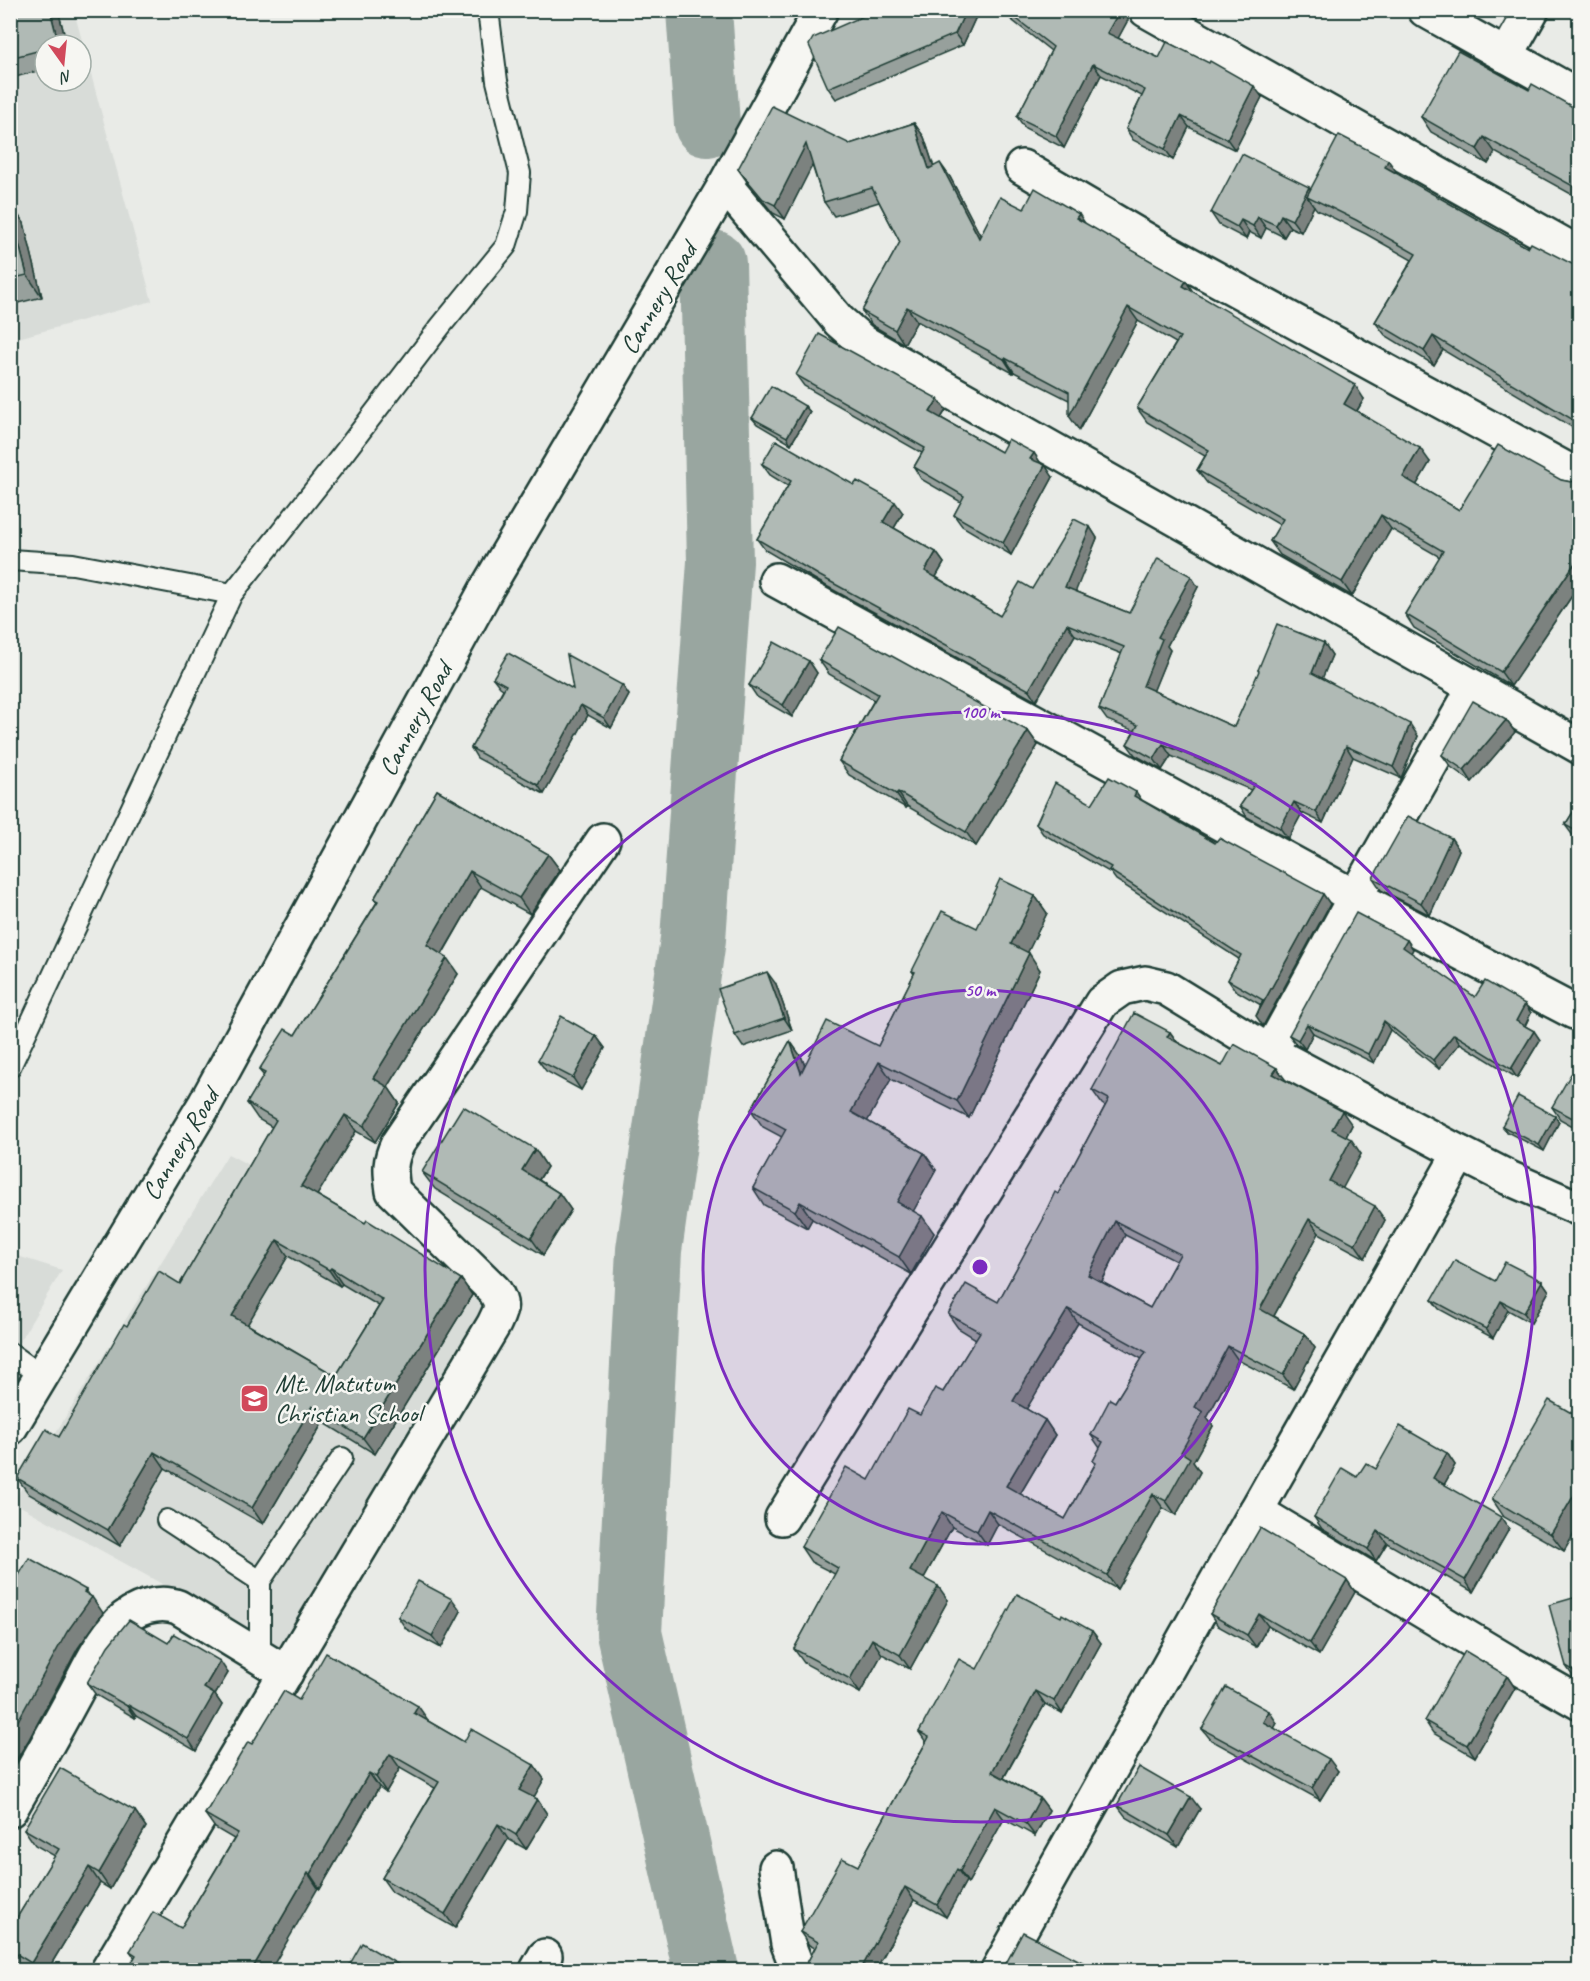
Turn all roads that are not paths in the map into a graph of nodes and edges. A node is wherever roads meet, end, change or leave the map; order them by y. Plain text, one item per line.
1 (488, 10) edge
2 (821, 10) edge
3 (1146, 10) edge
4 (1425, 10) edge
5 (1532, 10) edge
6 (1506, 56) junction
7 (1580, 97) edge
8 (1023, 167) dead end
9 (725, 185) junction
10 (1580, 254) edge
11 (1580, 477) edge
12 (10, 560) edge
13 (776, 580) dead end
14 (232, 594) junction
15 (1474, 688) junction
16 (1580, 747) edge
17 (603, 840) dead end
18 (1355, 897) junction
19 (1574, 1012) dead end
20 (1270, 1052) junction
21 (10, 1067) edge
22 (1460, 1153) junction
23 (1580, 1209) edge
24 (10, 1353) edge
25 (42, 1376) junction
26 (10, 1428) edge
27 (342, 1458) dead end
28 (1256, 1511) junction
29 (782, 1518) dead end
30 (166, 1520) dead end
31 (261, 1581) junction
32 (273, 1665) junction
33 (1580, 1703) edge
34 (10, 1810) edge
35 (776, 1868) dead end
36 (108, 1971) edge
37 (798, 1971) edge
38 (998, 1971) edge

1 - 14 lane
2 - 9 street, Cannery Road
3 - 10 street
4 - 6 street
5 - 6 street
6 - 7 street
8 - 11 street
9 - 15 street
9 - 25 street, Cannery Road
12 - 14 lane
13 - 18 street
14 - 21 lane
15 - 16 street
15 - 18 street
17 - 32 street
18 - 19 street
18 - 20 street
20 - 22 street
20 - 29 street
22 - 23 street
22 - 28 street
24 - 25 lane
25 - 26 street, Cannery Road
27 - 31 lane
28 - 33 street
28 - 38 street
30 - 31 lane
31 - 32 lane
32 - 34 street
32 - 36 street
35 - 37 street

